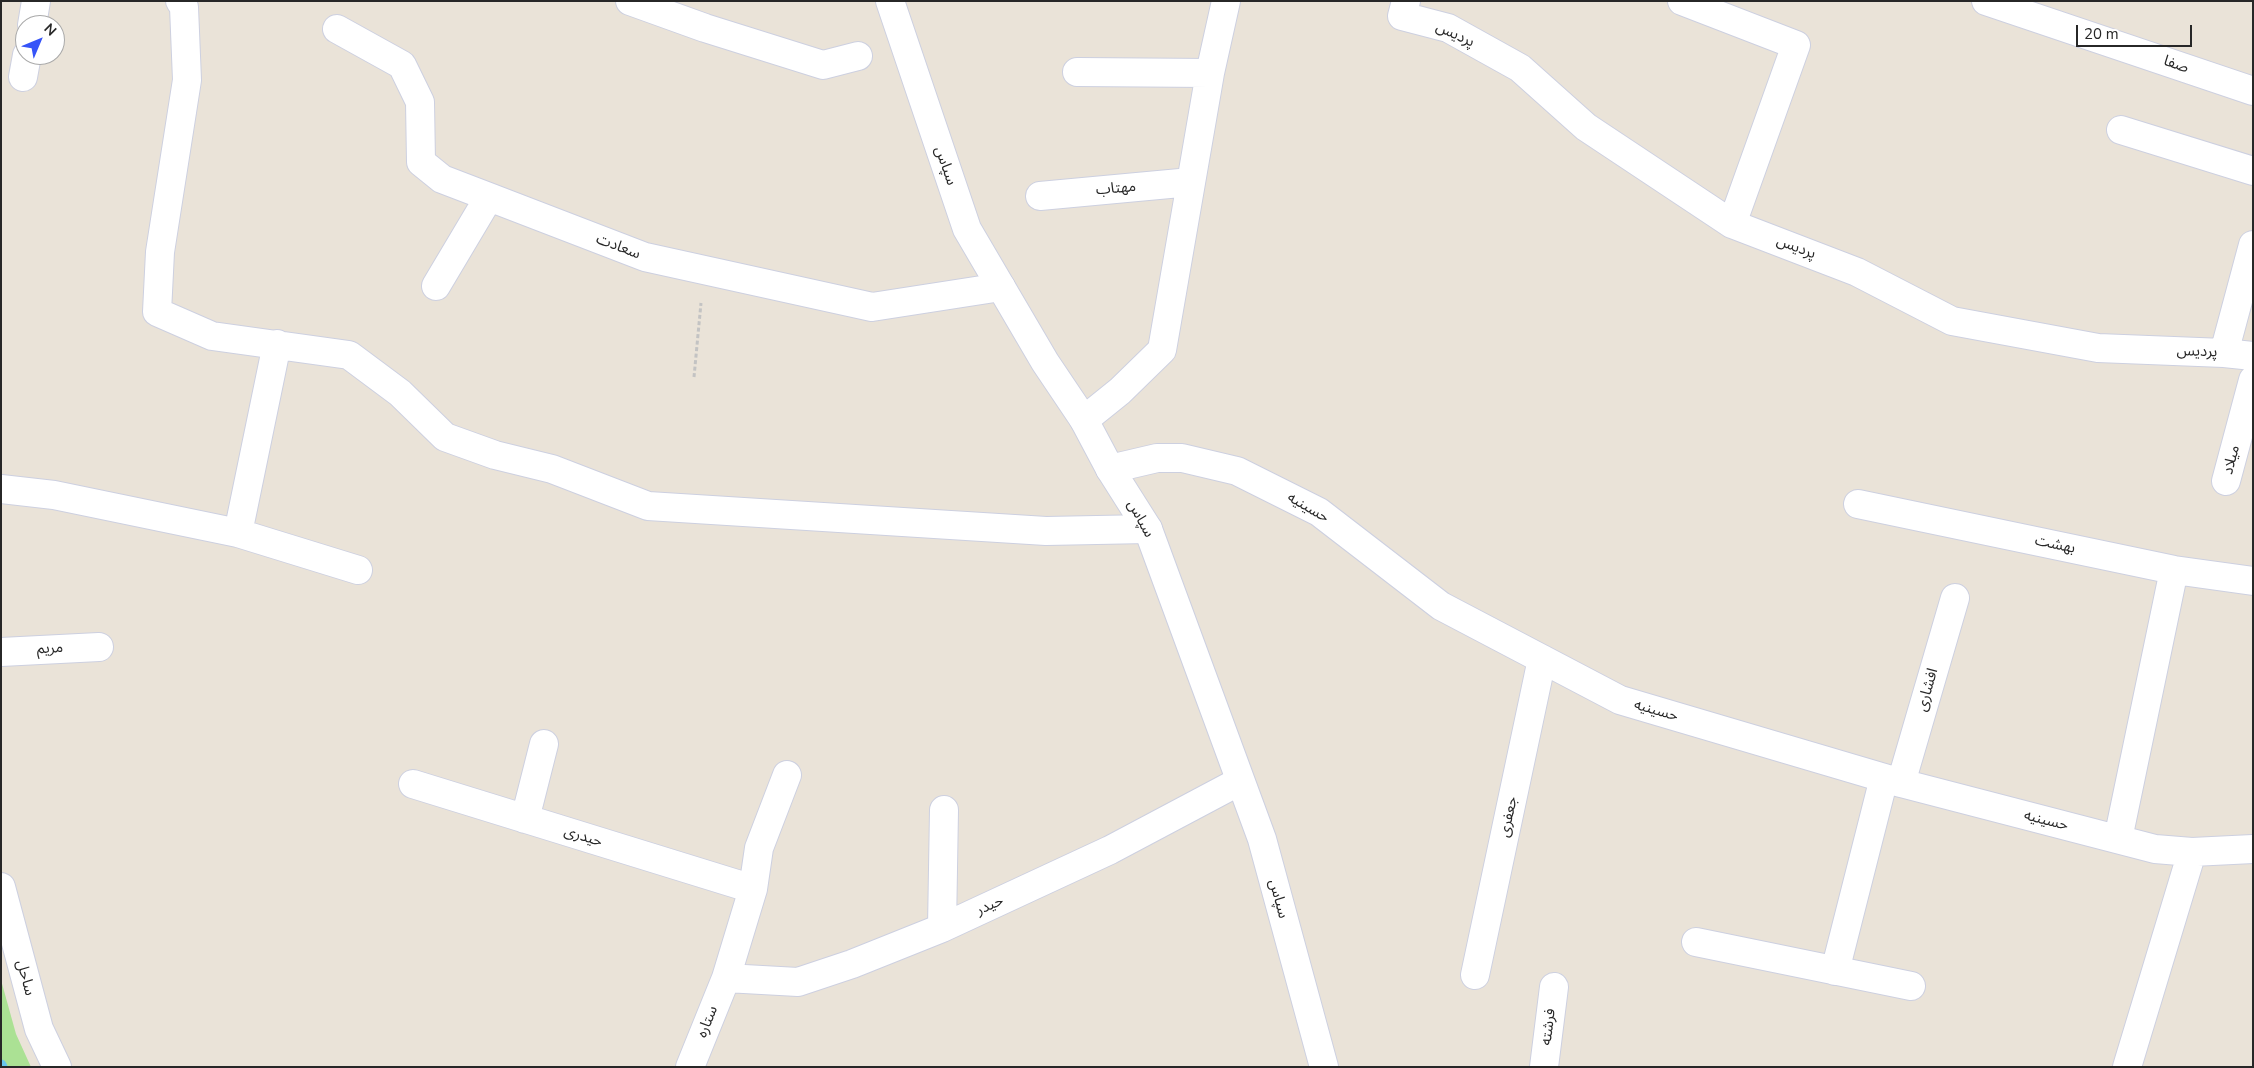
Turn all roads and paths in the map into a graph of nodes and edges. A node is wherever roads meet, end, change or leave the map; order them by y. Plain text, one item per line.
1 (36, 1) edge
2 (180, 1) edge
3 (630, 1) edge
4 (890, 1) edge
5 (1226, 1) edge
6 (1406, 1) edge
7 (1682, 1) edge
8 (1986, 1) edge
9 (34, 15) edge
10 (337, 29) dead end
11 (858, 56) dead end
12 (1077, 72) dead end
13 (1210, 73) junction
14 (2253, 91) edge
15 (2121, 130) dead end
16 (2253, 171) edge
17 (1192, 182) junction
18 (1040, 196) dead end
19 (488, 197) junction
20 (1732, 224) junction
21 (2253, 245) edge
22 (704, 270) junction
23 (436, 286) dead end
24 (1001, 287) junction
25 (277, 344) junction
26 (2224, 353) junction
27 (2253, 356) edge
28 (694, 377) dead end
29 (2253, 380) edge
30 (1084, 420) junction
31 (1110, 469) junction
32 (2226, 481) dead end
33 (1, 489) edge
34 (1858, 504) dead end
35 (1148, 529) junction
36 (238, 533) junction
37 (358, 570) dead end
38 (2174, 570) junction
39 (2253, 582) edge
40 (1955, 598) dead end
41 (100, 647) dead end
42 (1, 652) edge
43 (1542, 659) junction
44 (544, 744) dead end
45 (787, 775) dead end
46 (1240, 781) junction
47 (1892, 781) junction
48 (413, 784) dead end
49 (944, 810) dead end
50 (525, 819) junction
51 (2118, 839) junction
52 (2253, 849) edge
53 (2192, 852) junction
54 (1, 886) edge
55 (753, 890) junction
56 (942, 928) junction
57 (1696, 942) dead end
58 (1835, 971) junction
59 (1475, 975) dead end
60 (726, 978) junction
61 (1911, 986) dead end
62 (1554, 987) dead end
63 (57, 1067) edge
64 (690, 1067) edge
65 (1324, 1067) edge
66 (1544, 1067) edge
67 (2127, 1067) edge

1 - 9 street
2 - 25 street
3 - 11 street
4 - 24 street, سپاس
5 - 13 street
6 - 20 street, پردیس
7 - 20 street
8 - 14 street, صفا
10 - 19 street, سعادت
12 - 13 street
13 - 17 street
15 - 16 street
17 - 18 street, مهتاب
17 - 30 street
19 - 22 street, سعادت
19 - 23 street
20 - 26 street, پردیس
21 - 26 street
22 - 24 street, سعادت
22 - 28 path
24 - 30 street, سپاس
25 - 35 street
25 - 36 street
26 - 27 street, پردیس
29 - 32 street, میلاد
30 - 31 street, سپاس
31 - 35 street, سپاس
31 - 43 street, حسینیه
33 - 36 street
34 - 38 street, بهشت
35 - 46 street, سپاس
36 - 37 street
38 - 39 street, بهشت
38 - 51 street
40 - 47 street, افشاری
41 - 42 street, مریم
43 - 47 street, حسینیه
43 - 59 street, جعفری
44 - 50 street
45 - 55 street, ستاره
46 - 56 street, حیدر
46 - 65 street, سپاس
47 - 51 street, حسینیه
47 - 58 street, افشاری
48 - 50 street, حیدری
49 - 56 street
50 - 55 street, حیدری
51 - 53 street, حسینیه
52 - 53 street, حسینیه
53 - 67 street
54 - 63 street, ساحل
55 - 60 street, ستاره
56 - 60 street, حیدر
57 - 58 street
58 - 61 street
60 - 64 street, ستاره
62 - 66 street, فرشته

